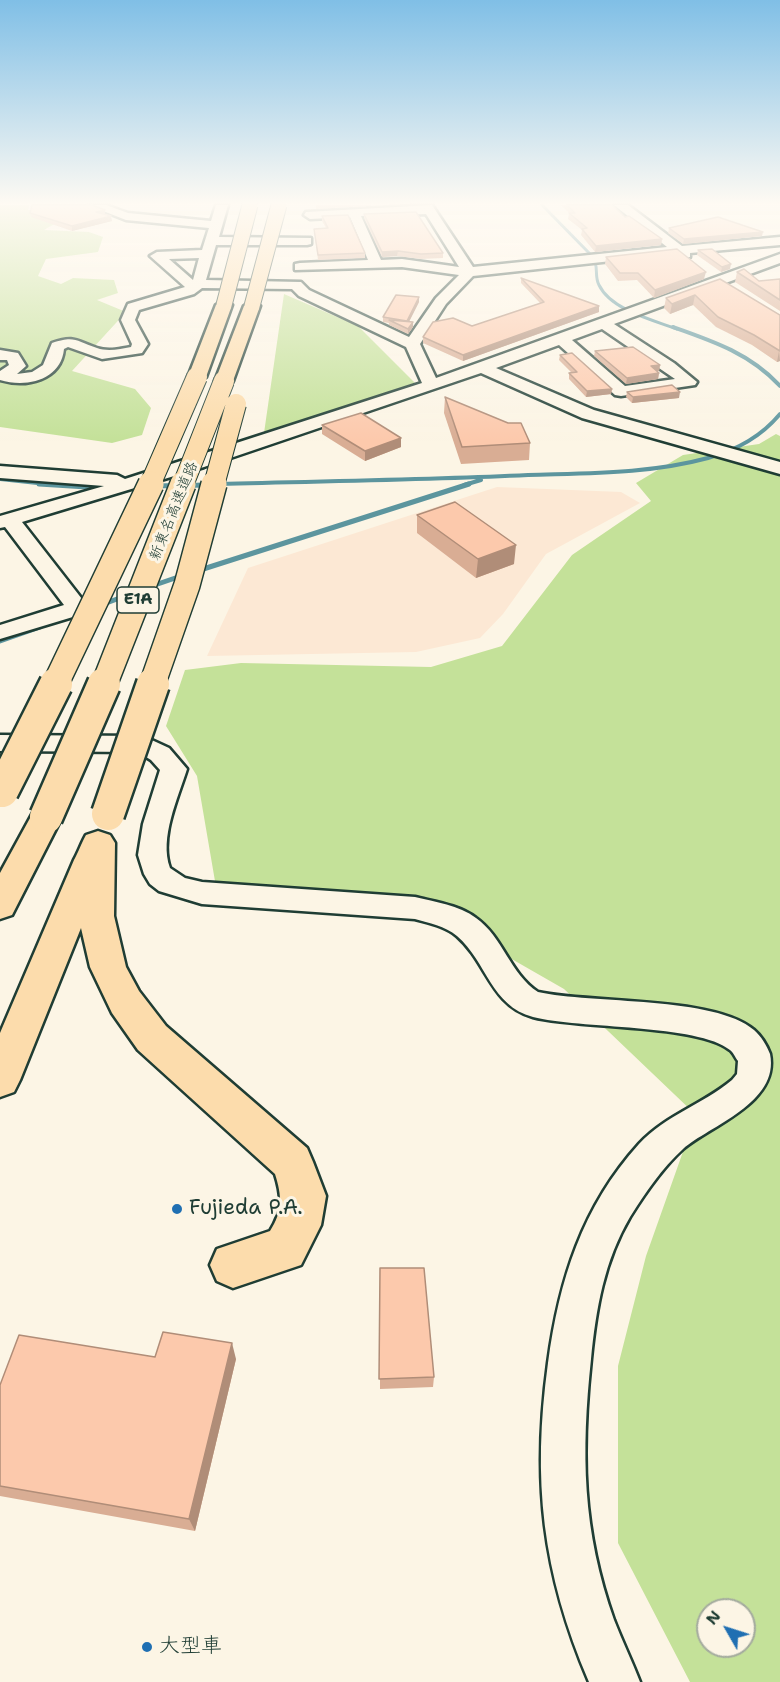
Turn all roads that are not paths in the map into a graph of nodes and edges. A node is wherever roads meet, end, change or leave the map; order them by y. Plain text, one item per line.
1 (187, 283) edge
2 (230, 283) edge
3 (258, 283) edge
4 (458, 283) edge
5 (713, 283) edge
6 (724, 283) edge
7 (198, 285) junction
8 (296, 285) joint
9 (737, 292) edge
10 (603, 323) junction
11 (560, 338) junction
12 (412, 344) junction
13 (0, 355) edge
14 (480, 367) junction
15 (233, 382) junction
16 (431, 384) junction
17 (780, 468) edge
18 (0, 472) edge
19 (141, 482) junction
20 (4, 520) edge
21 (0, 632) edge
22 (0, 743) edge
23 (1, 793) edge
24 (103, 829) junction
25 (0, 906) edge
26 (0, 1080) edge
27 (233, 1265) dead end
28 (615, 1682) edge

1 - 7 street
2 - 23 highway, 新東名高速道路 / E1A, bridge
3 - 15 highway, bridge
4 - 12 street
5 - 10 street
6 - 9 street
7 - 8 street
7 - 13 street
8 - 12 street
10 - 11 street
10 - 11 street
11 - 14 street
12 - 16 street
14 - 16 street
14 - 17 street
15 - 24 highway, bridge
15 - 25 highway, 新東名高速道路 / E1A, bridge
16 - 19 street
18 - 19 street
19 - 20 street
20 - 21 street
22 - 28 street
24 - 26 highway
24 - 27 highway

